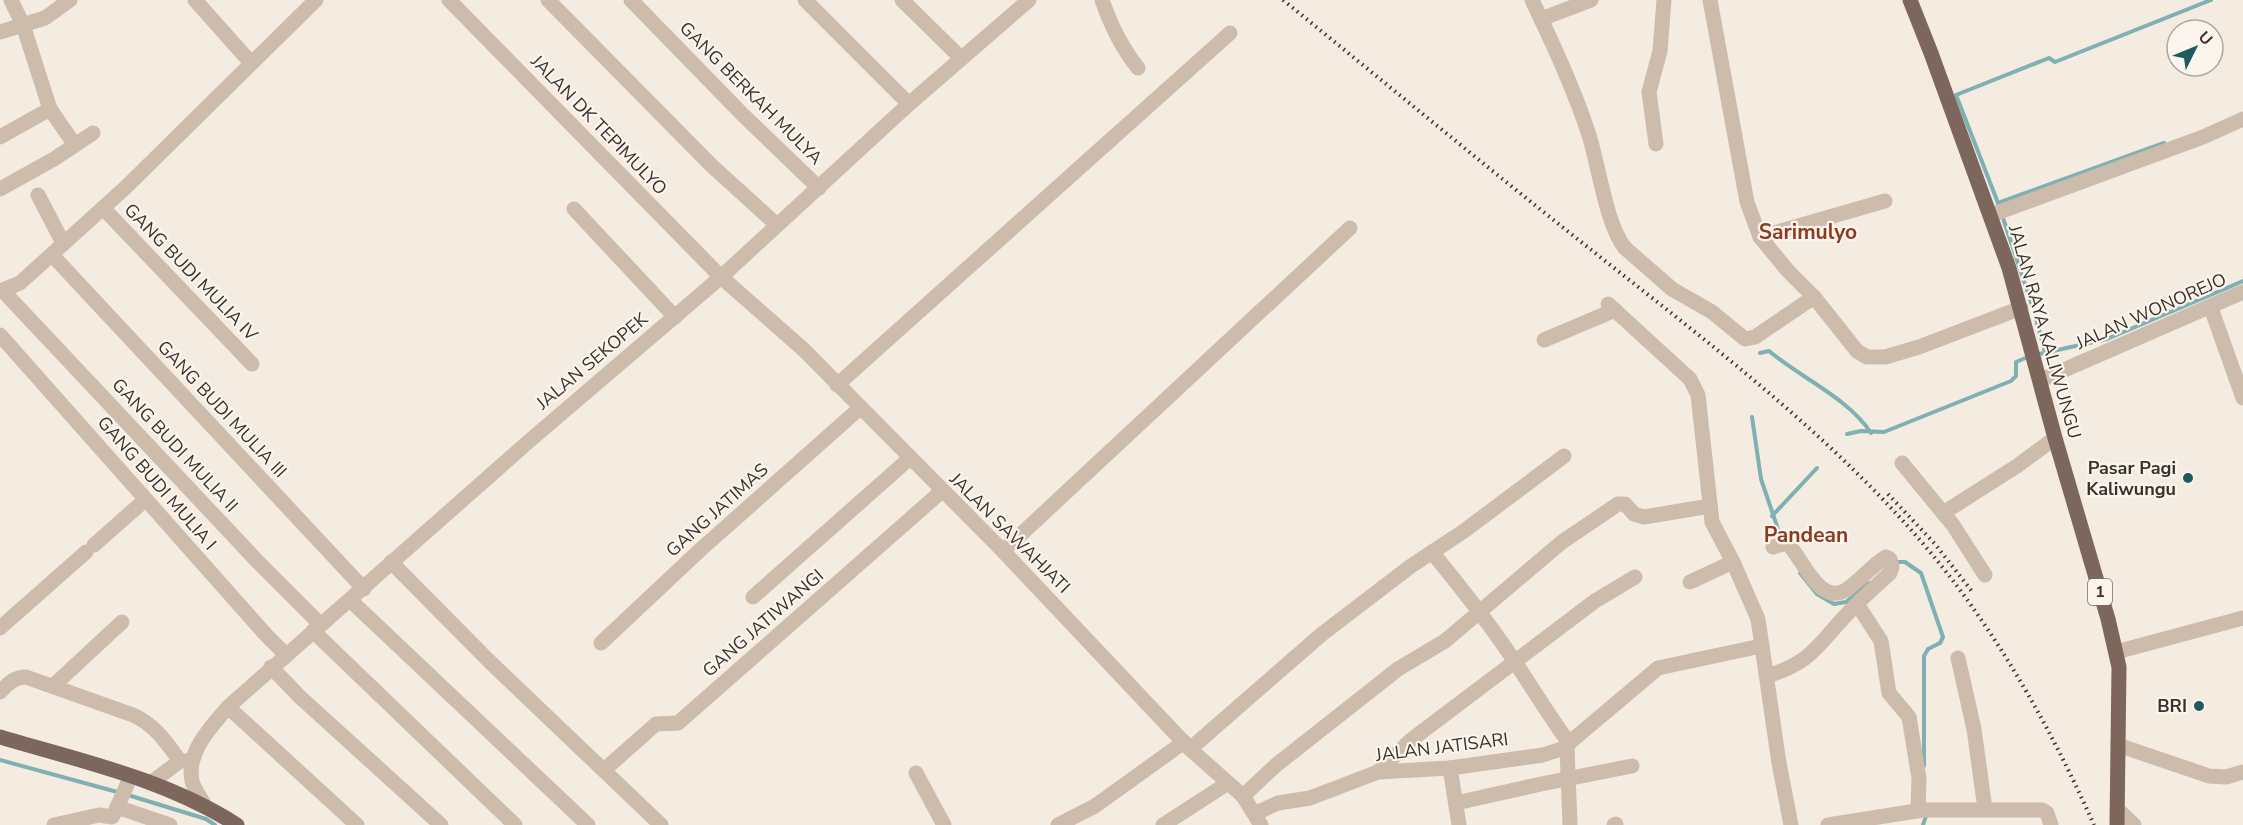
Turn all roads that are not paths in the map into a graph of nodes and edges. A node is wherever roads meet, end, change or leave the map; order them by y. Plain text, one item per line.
1 (11, 0) edge
2 (70, 0) edge
3 (195, 0) edge
4 (316, 0) edge
5 (449, 0) edge
6 (548, 0) edge
7 (631, 0) edge
8 (805, 0) edge
9 (902, 0) edge
10 (1029, 0) edge
11 (1102, 0) edge
12 (1532, 0) edge
13 (1591, 0) edge
14 (1664, 0) edge
15 (1710, 0) edge
16 (1910, 0) edge
17 (1541, 19) junction
18 (23, 25) junction
19 (0, 32) edge
20 (1230, 33) dead end
21 (961, 58) junction
22 (252, 63) junction
23 (1138, 68) dead end
24 (909, 104) junction
25 (50, 109) junction
26 (2243, 119) edge
27 (93, 133) dead end
28 (0, 137) edge
29 (1656, 144) dead end
30 (75, 145) junction
31 (811, 180) junction
32 (0, 189) edge
33 (38, 195) dead end
34 (1885, 201) dead end
35 (103, 208) junction
36 (574, 209) dead end
37 (2000, 212) junction
38 (777, 225) junction
39 (1350, 228) dead end
40 (1760, 237) junction
41 (63, 243) junction
42 (52, 255) junction
43 (721, 277) junction
44 (1, 291) edge
45 (2243, 292) edge
46 (1814, 297) junction
47 (2021, 308) junction
48 (2211, 308) junction
49 (675, 317) junction
50 (0, 335) edge
51 (1544, 340) dead end
52 (252, 364) dead end
53 (2040, 380) junction
54 (837, 385) junction
55 (2243, 399) edge
56 (860, 408) junction
57 (2055, 438) junction
58 (1564, 456) dead end
59 (910, 458) junction
60 (1902, 463) dead end
61 (942, 491) junction
62 (145, 500) junction
63 (1710, 506) junction
64 (1943, 513) junction
65 (1779, 544) dead end
66 (1003, 551) junction
67 (1432, 552) junction
68 (391, 562) junction
69 (1733, 562) junction
70 (1985, 575) dead end
71 (1635, 577) dead end
72 (1690, 582) dead end
73 (364, 589) junction
74 (753, 597) dead end
75 (350, 600) junction
76 (1857, 604) junction
77 (1479, 611) junction
78 (2243, 618) edge
79 (122, 622) dead end
80 (317, 627) junction
81 (0, 628) edge
82 (601, 643) dead end
83 (1761, 646) junction
84 (2116, 652) junction
85 (286, 655) junction
86 (1958, 658) dead end
87 (1515, 662) junction
88 (271, 667) junction
89 (1767, 676) junction
90 (53, 686) junction
91 (0, 692) edge
92 (228, 707) junction
93 (0, 738) edge
94 (1568, 745) junction
95 (2118, 745) junction
96 (1187, 746) junction
97 (186, 761) junction
98 (1632, 766) dead end
99 (1450, 768) junction
100 (604, 770) junction
101 (1378, 772) junction
102 (2243, 772) edge
103 (916, 773) dead end
104 (131, 776) junction
105 (1567, 779) junction
106 (152, 782) junction
107 (1228, 783) junction
108 (1243, 796) junction
109 (1456, 803) junction
110 (205, 806) junction
111 (1985, 808) junction
112 (116, 809) edge
113 (2117, 809) junction
114 (1925, 810) junction
115 (1258, 819) edge
116 (220, 821) edge
117 (54, 825) edge
118 (170, 825) edge
119 (237, 825) edge
120 (357, 825) edge
121 (441, 825) edge
122 (515, 825) edge
123 (588, 825) edge
124 (661, 825) edge
125 (944, 825) edge
126 (1058, 825) edge
127 (1162, 825) edge
128 (1459, 825) edge
129 (1570, 825) edge
130 (1791, 825) edge
131 (1828, 825) edge
132 (2051, 825) edge
133 (2117, 825) edge
134 (2134, 825) edge

1 - 18 street
2 - 18 street
3 - 22 street
4 - 22 street
5 - 43 street, JALAN DK TEPIMULYO
6 - 38 street
7 - 31 street, GANG BERKAH MULYA
8 - 24 street
9 - 21 street
10 - 21 street, JALAN SEKOPEK
11 - 23 street
12 - 17 street
13 - 17 street
14 - 29 street
15 - 40 street
16 - 37 main road, JALAN RAYA KALIWUNGU / 1
17 - 46 street
18 - 19 street
18 - 25 street
20 - 54 street
21 - 24 street, JALAN SEKOPEK
22 - 35 street
24 - 31 street, JALAN SEKOPEK
25 - 28 street
25 - 30 street
26 - 37 street
27 - 30 street
30 - 32 street
31 - 38 street, JALAN SEKOPEK
33 - 41 street
34 - 40 street
35 - 41 street
35 - 52 street, GANG BUDI MULIA IV
36 - 49 street
37 - 47 main road, JALAN RAYA KALIWUNGU / 1
38 - 43 street, JALAN SEKOPEK
39 - 66 street
40 - 46 street
41 - 42 street
42 - 44 street
42 - 73 street, GANG BUDI MULIA III
43 - 49 street, JALAN SEKOPEK
43 - 54 street, JALAN SAWAHJATI
44 - 80 street, GANG BUDI MULIA II
45 - 48 street, JALAN WONOREJO
46 - 47 street
47 - 53 main road, JALAN RAYA KALIWUNGU / 1
48 - 53 street, JALAN WONOREJO
48 - 55 street
49 - 68 street, JALAN SEKOPEK
50 - 62 street, GANG BUDI MULIA I
51 - 63 street
53 - 57 main road, JALAN RAYA KALIWUNGU / 1
54 - 56 street, JALAN SAWAHJATI
56 - 59 street, JALAN SAWAHJATI
56 - 82 street, GANG JATIMAS
57 - 64 street
57 - 84 main road, JALAN RAYA KALIWUNGU / 1
58 - 67 street
59 - 61 street, JALAN SAWAHJATI
59 - 74 street
60 - 64 street
61 - 66 street, JALAN SAWAHJATI
61 - 100 street, GANG JATIWANGI
62 - 81 street
62 - 85 street, GANG BUDI MULIA I
63 - 69 street
63 - 77 street
64 - 70 street
65 - 76 street
66 - 96 street, JALAN SAWAHJATI
67 - 77 street
67 - 96 street
68 - 73 street, JALAN SEKOPEK
68 - 100 street
69 - 72 street
69 - 83 street
71 - 87 street
73 - 75 street, JALAN SEKOPEK
75 - 80 street, JALAN SEKOPEK
75 - 123 street
76 - 89 street
76 - 114 street
77 - 87 street
77 - 108 street
78 - 84 street
79 - 90 street
80 - 85 street, JALAN SEKOPEK
80 - 122 street, GANG BUDI MULIA II
83 - 89 street
83 - 94 street
84 - 95 main road, JALAN RAYA KALIWUNGU / 1
85 - 88 street, JALAN SEKOPEK
86 - 111 street
87 - 94 street
87 - 101 street
88 - 92 street, JALAN SEKOPEK
88 - 121 street
89 - 130 street
90 - 91 street
90 - 97 street
92 - 97 street, JALAN SEKOPEK
92 - 120 street
93 - 104 main road
94 - 99 street, JALAN JATISARI
94 - 105 street
95 - 102 street
95 - 113 main road, JALAN RAYA KALIWUNGU / 1
96 - 107 street, JALAN SAWAHJATI
96 - 126 street
97 - 106 street
97 - 110 street
98 - 105 street
99 - 101 street, JALAN JATISARI
99 - 109 street
100 - 124 street
101 - 115 street, JALAN JATISARI
103 - 125 street
104 - 106 main road
104 - 112 street
105 - 109 street
105 - 129 street
106 - 110 main road
107 - 108 street, JALAN SAWAHJATI
107 - 127 street
108 - 115 street, JALAN SAWAHJATI
109 - 128 street
110 - 116 main road
111 - 114 street
111 - 132 street
112 - 117 street
112 - 118 street
113 - 133 main road, JALAN RAYA KALIWUNGU / 1
113 - 134 street
114 - 131 street
116 - 119 main road

